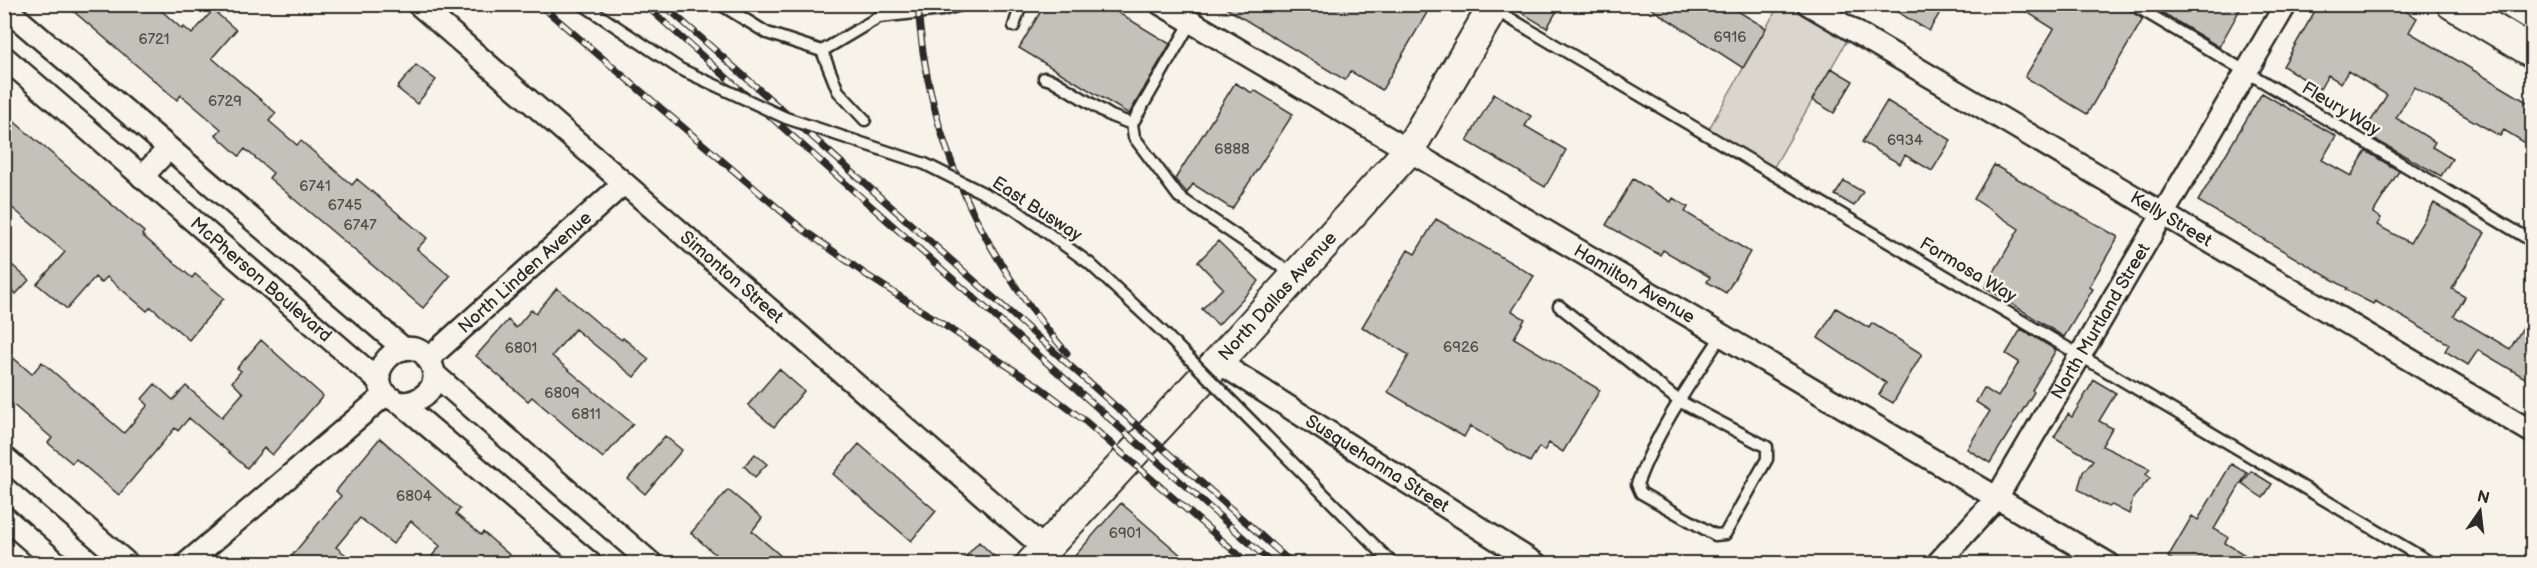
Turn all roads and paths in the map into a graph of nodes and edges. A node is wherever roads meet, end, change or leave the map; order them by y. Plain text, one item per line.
1 (418, 4) edge
2 (582, 4) edge
3 (720, 4) edge
4 (965, 4) edge
5 (1021, 4) edge
6 (1161, 4) edge
7 (1808, 4) edge
8 (2132, 4) edge
9 (2286, 4) edge
10 (2452, 4) edge
11 (1491, 6) edge
12 (4, 7) edge
13 (1191, 22) junction
14 (1014, 26) dead end
15 (822, 51) junction
16 (2532, 52) edge
17 (4, 57) edge
18 (2246, 72) junction
19 (1044, 78) dead end
20 (865, 120) dead end
21 (1132, 124) junction
22 (168, 149) junction
23 (1409, 150) junction
24 (142, 177) junction
25 (623, 184) junction
26 (2162, 214) junction
27 (2532, 241) edge
28 (1296, 277) junction
29 (1559, 306) dead end
30 (1722, 334) junction
31 (404, 349) junction
32 (2080, 355) junction
33 (1218, 362) junction
34 (431, 366) junction
35 (389, 393) junction
36 (1679, 401) junction
37 (2532, 432) edge
38 (4, 457) edge
39 (1996, 499) junction
40 (4, 517) edge
41 (1038, 556) edge
42 (645, 561) edge
43 (58, 564) edge
44 (128, 564) edge
45 (186, 564) edge
46 (591, 564) edge
47 (1393, 564) edge
48 (1536, 564) edge
49 (1937, 564) edge
50 (2109, 564) edge
51 (2433, 564) edge

1 - 25 street, Simonton Street
2 - 47 lane, East Busway, bridge
3 - 15 lane
4 - 15 lane
5 - 14 lane
6 - 13 street, Hamilton Avenue
7 - 26 street, Kelly Street
8 - 18 lane, Fleury Way
9 - 18 street, North Murtland Street
10 - 16 main road
11 - 23 main road, North Dallas Avenue
11 - 32 lane, Formosa Way
12 - 22 street
13 - 21 lane
13 - 23 street, Hamilton Avenue
15 - 20 lane
17 - 24 street, McPherson Boulevard
18 - 26 street, North Murtland Street
18 - 27 lane, Fleury Way
19 - 21 lane
21 - 28 lane
22 - 24 street
22 - 31 street
23 - 28 main road, North Dallas Avenue
23 - 30 street, Hamilton Avenue
24 - 35 street, McPherson Boulevard
25 - 34 street, North Linden Avenue
25 - 41 street, Simonton Street
26 - 32 street, North Murtland Street
26 - 37 street, Kelly Street
28 - 33 main road, North Dallas Avenue
29 - 36 lane
30 - 36 lane
30 - 39 street, Hamilton Avenue
31 - 34 street
31 - 35 street
32 - 39 street, North Murtland Street
32 - 51 lane, Formosa Way
33 - 41 main road, North Dallas Avenue
33 - 48 street, Susquehanna Street
34 - 35 street
34 - 42 street
35 - 45 street
35 - 46 street, McPherson Boulevard
36 - 36 lane
38 - 44 street
39 - 49 street, North Murtland Street
39 - 50 street, Hamilton Avenue
40 - 43 street

